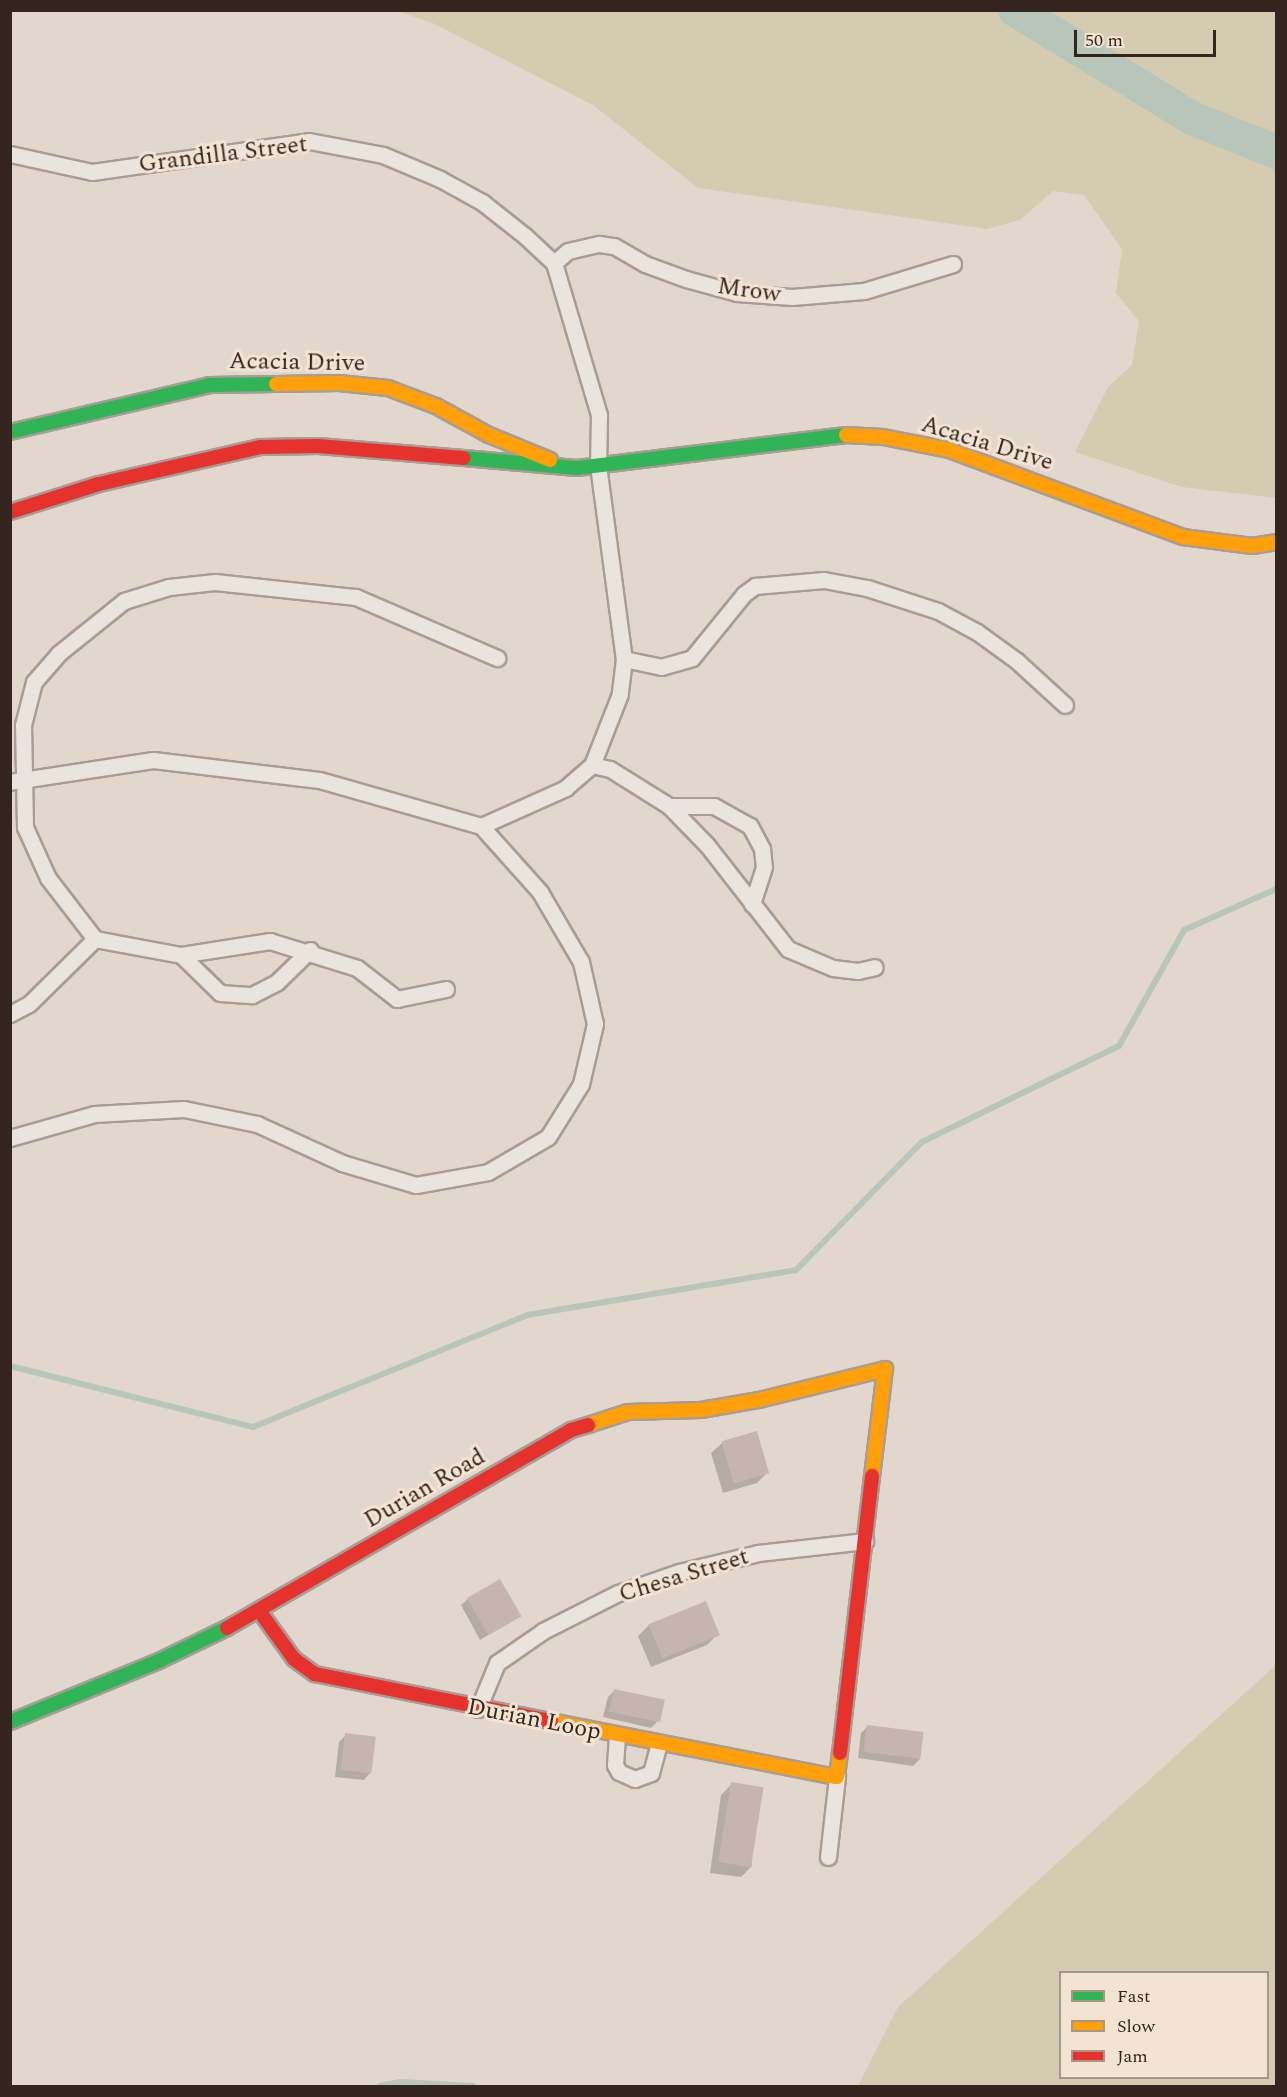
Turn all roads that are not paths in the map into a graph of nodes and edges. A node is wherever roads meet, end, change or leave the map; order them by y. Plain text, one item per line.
1 (10, 154) edge
2 (554, 263) junction
3 (953, 264) dead end
4 (10, 432) edge
5 (598, 465) junction
6 (570, 468) junction
7 (10, 512) edge
8 (1276, 542) edge
9 (497, 658) dead end
10 (624, 659) junction
11 (1065, 705) dead end
12 (592, 765) junction
13 (16, 779) edge
14 (669, 806) junction
15 (481, 826) junction
16 (752, 904) junction
17 (95, 939) junction
18 (310, 950) junction
19 (181, 955) junction
20 (875, 967) dead end
21 (446, 989) dead end
22 (10, 1014) edge
23 (10, 1138) edge
24 (865, 1541) junction
25 (260, 1612) junction
26 (478, 1709) junction
27 (10, 1722) edge
28 (617, 1736) junction
29 (659, 1744) junction
30 (837, 1777) junction
31 (828, 1857) dead end

1 - 2 street, Grandilla Street
2 - 3 street, Mrow
2 - 5 street
4 - 6 street, Acacia Drive
5 - 6 street, Acacia Drive
5 - 8 street, Acacia Drive
5 - 10 street
6 - 7 street, Acacia Drive
9 - 13 street
10 - 11 street
10 - 12 street
12 - 14 street
12 - 15 street
13 - 15 street
13 - 17 street
14 - 16 street
14 - 16 street
15 - 23 street
16 - 20 street
17 - 19 street
17 - 22 street
18 - 19 street
18 - 19 street
18 - 21 street
24 - 25 street, Durian Road
24 - 26 street, Chesa Street
24 - 30 street
25 - 26 street, Durian Loop
25 - 27 street, Durian Road
26 - 28 street, Durian Loop
28 - 29 street, Durian Loop
28 - 29 street
29 - 30 street, Durian Loop
30 - 31 street

